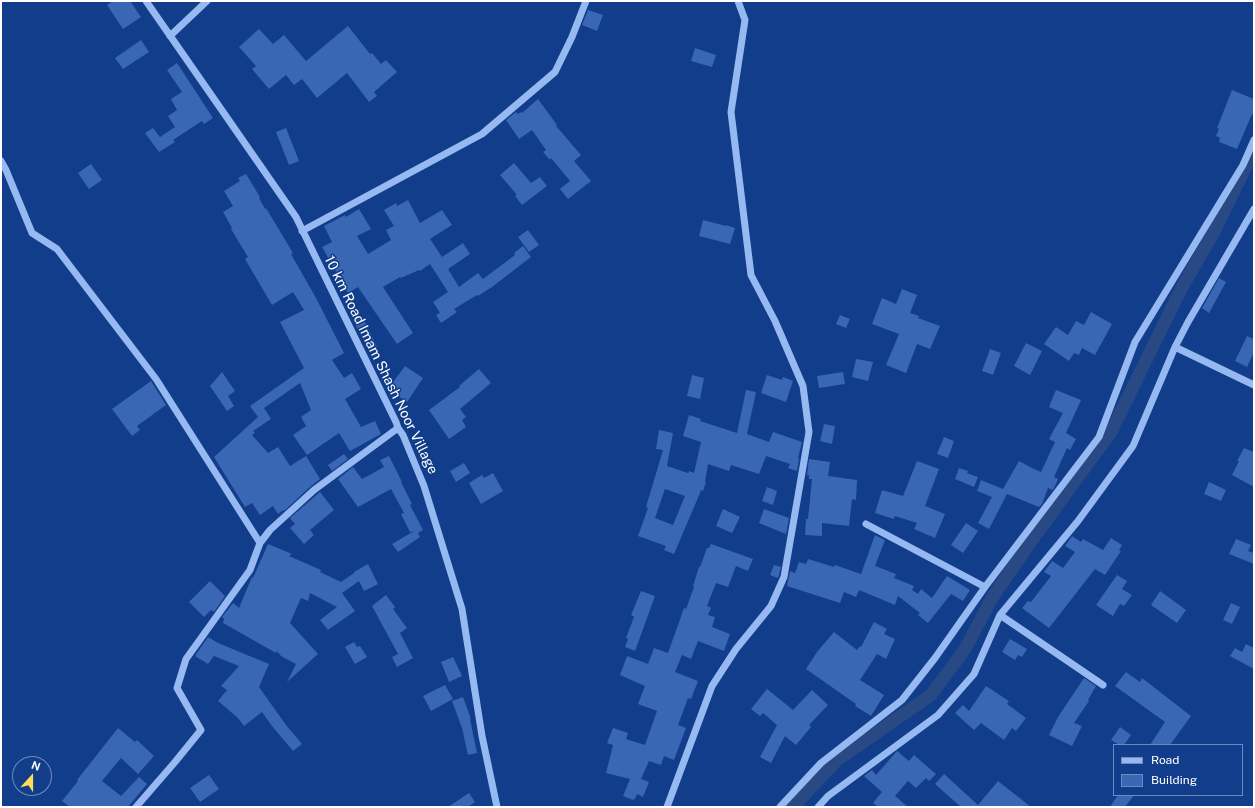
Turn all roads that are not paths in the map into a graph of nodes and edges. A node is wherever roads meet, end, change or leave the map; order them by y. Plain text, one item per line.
1 (146, 1) edge
2 (207, 1) edge
3 (586, 1) edge
4 (738, 1) edge
5 (170, 36) junction
6 (1254, 140) edge
7 (1, 160) edge
8 (1254, 209) edge
9 (302, 231) junction
10 (1175, 347) junction
11 (1254, 385) edge
12 (398, 428) junction
13 (866, 524) dead end
14 (260, 543) junction
15 (985, 587) junction
16 (1000, 615) junction
17 (1103, 685) dead end
18 (136, 807) edge
19 (497, 807) edge
20 (667, 807) edge
21 (780, 807) edge
22 (818, 807) edge

1 - 5 street, 10 km Road Imam Shash Noor Village
2 - 5 street
3 - 9 street
4 - 20 street
5 - 9 street, 10 km Road Imam Shash Noor Village
6 - 15 street
7 - 14 street
8 - 10 street
9 - 12 street, 10 km Road Imam Shash Noor Village
10 - 11 street
10 - 16 street
12 - 14 street
12 - 19 street, 10 km Road Imam Shash Noor Village
13 - 15 street
14 - 18 street
15 - 21 street
16 - 17 street
16 - 22 street

